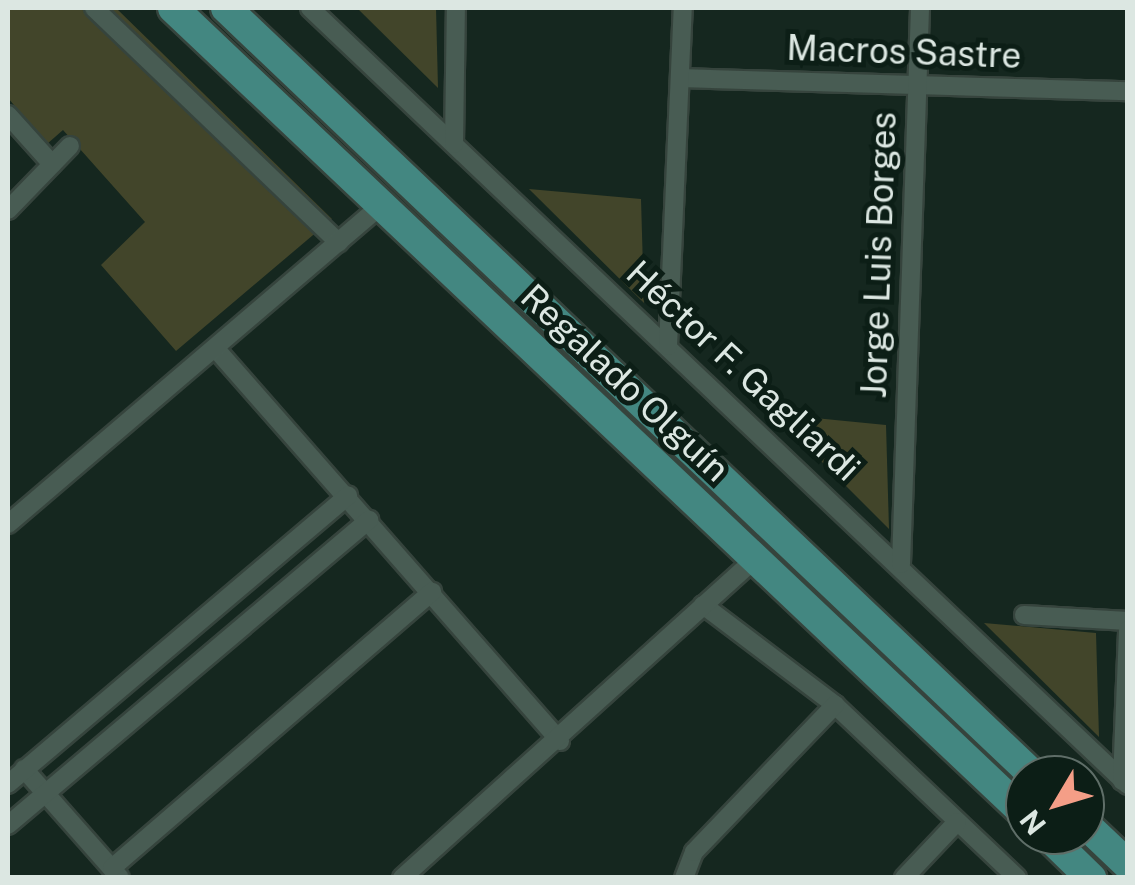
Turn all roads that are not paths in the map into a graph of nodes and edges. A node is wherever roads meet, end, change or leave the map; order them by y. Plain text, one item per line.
1 (94, 8) edge
2 (173, 8) edge
3 (226, 8) edge
4 (310, 8) edge
5 (456, 8) edge
6 (683, 8) edge
7 (920, 8) edge
8 (680, 78) junction
9 (918, 85) junction
10 (1128, 91) edge
11 (8, 115) edge
12 (454, 144) junction
13 (70, 146) dead end
14 (52, 164) junction
15 (382, 205) junction
16 (8, 210) edge
17 (339, 243) junction
18 (668, 346) junction
19 (215, 348) junction
20 (348, 496) junction
21 (369, 520) junction
22 (8, 524) edge
23 (756, 558) junction
24 (901, 564) junction
25 (432, 592) junction
26 (703, 605) junction
27 (1024, 615) dead end
28 (1128, 621) edge
29 (1128, 630) edge
30 (835, 705) junction
31 (560, 742) junction
32 (1012, 755) edge
33 (24, 770) junction
34 (1125, 783) edge
35 (8, 784) edge
36 (46, 792) junction
37 (1005, 795) edge
38 (956, 822) junction
39 (8, 825) edge
40 (1105, 843) edge
41 (1068, 855) edge
42 (1128, 865) edge
43 (116, 873) edge
44 (402, 878) edge
45 (684, 878) edge
46 (904, 878) edge
47 (1016, 878) edge
48 (1092, 878) edge

1 - 17 street
2 - 15 main road, Regalado Olguín
3 - 32 main road, Regalado Olguín
4 - 12 street, Héctor F. Gagliardi
5 - 12 street
6 - 8 street
7 - 9 street, Jorge Luis Borges
8 - 9 street, Macros Sastre
8 - 18 street
9 - 10 street, Macros Sastre
9 - 24 street, Jorge Luis Borges
11 - 14 street
12 - 18 street, Héctor F. Gagliardi
13 - 14 street
14 - 16 street
15 - 17 street
15 - 23 main road, Regalado Olguín
17 - 19 street
18 - 24 street, Héctor F. Gagliardi
19 - 20 street
19 - 22 street
20 - 21 street
20 - 33 street
21 - 25 street
21 - 36 street
23 - 26 street
23 - 37 main road, Regalado Olguín
24 - 34 street, Héctor F. Gagliardi
25 - 31 street
25 - 43 street
26 - 30 street
26 - 31 street
27 - 28 street
29 - 34 street
30 - 38 street
30 - 45 street
31 - 44 street
33 - 35 street
33 - 36 street
36 - 39 street
36 - 43 street
38 - 46 street
38 - 47 street
40 - 42 main road
41 - 48 main road

